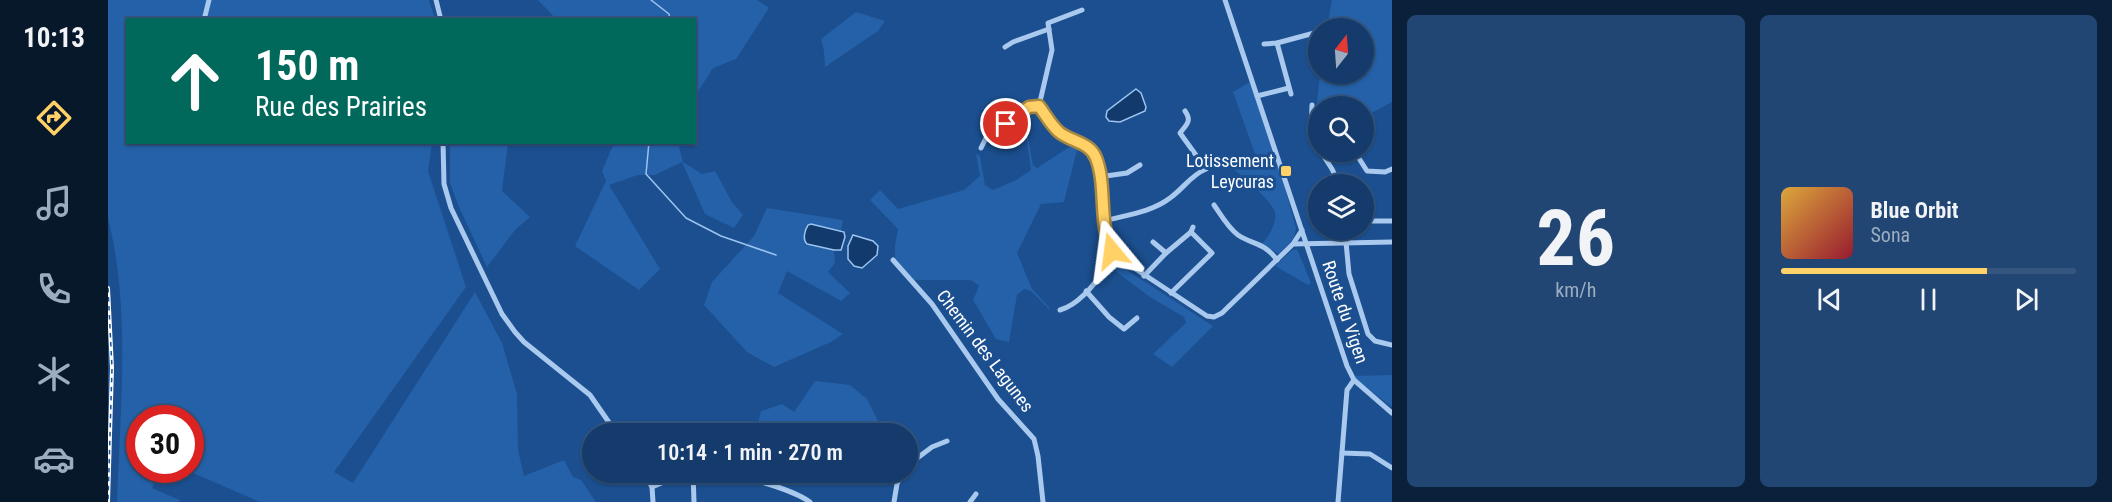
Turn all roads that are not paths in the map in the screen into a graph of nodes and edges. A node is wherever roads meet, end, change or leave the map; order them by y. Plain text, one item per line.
1 (209, 0) edge
2 (436, 0) edge
3 (1225, 0) edge
4 (1082, 10) dead end
5 (204, 18) edge
6 (440, 18) edge
7 (1049, 29) junction
8 (1308, 35) edge
9 (1277, 43) junction
10 (1264, 45) dead end
11 (1005, 47) dead end
12 (1257, 96) junction
13 (1039, 106) junction
14 (1185, 111) dead end
15 (443, 144) edge
16 (981, 148) dead end
17 (1361, 162) edge
18 (1140, 165) dead end
19 (1392, 169) edge
20 (1099, 177) junction
21 (1214, 206) dead end
22 (1104, 221) junction
23 (1374, 221) edge
24 (1392, 221) edge
25 (1302, 230) junction
26 (1153, 242) dead end
27 (1347, 242) junction
28 (1392, 242) edge
29 (1306, 243) junction
30 (1293, 244) junction
31 (1166, 254) junction
32 (1116, 256) junction
33 (893, 260) dead end
34 (1276, 260) junction
35 (1144, 276) junction
36 (1086, 291) junction
37 (1171, 293) junction
38 (1060, 310) dead end
39 (1137, 318) dead end
40 (1392, 345) edge
41 (1354, 380) junction
42 (1392, 413) edge
43 (610, 423) edge
44 (947, 441) dead end
45 (1342, 453) junction
46 (918, 458) edge
47 (1392, 468) edge
48 (650, 483) edge
49 (663, 483) edge
50 (693, 483) edge
51 (760, 483) edge
52 (898, 483) edge
53 (652, 488) junction
54 (976, 494) dead end
55 (652, 502) edge
56 (694, 502) edge
57 (810, 502) edge
58 (894, 502) edge
59 (970, 502) edge
60 (1043, 502) edge
61 (1338, 502) edge

1 - 5 street
2 - 6 street
3 - 12 street, Route du Vigen
4 - 7 street
7 - 11 street
7 - 13 street
8 - 9 street
9 - 10 street
9 - 12 street
12 - 25 street, Route du Vigen
13 - 16 street
13 - 20 street
14 - 22 street
15 - 43 street
17 - 19 street
18 - 20 street
20 - 22 street
21 - 34 street
22 - 32 street
23 - 24 street
25 - 29 street, Route du Vigen
25 - 30 street
26 - 31 street
27 - 28 street
27 - 29 street
27 - 40 street
29 - 30 street
29 - 41 street, Route du Vigen
30 - 34 street
31 - 35 street
31 - 37 street
32 - 35 street
32 - 36 street
33 - 60 street, Chemin des Lagunes
34 - 37 street
35 - 37 street
36 - 38 street
36 - 39 street
41 - 42 street, Route du Vigen
41 - 45 street
44 - 46 street
45 - 47 street
45 - 61 street
48 - 53 street
49 - 53 street
50 - 56 street
51 - 57 street
52 - 58 street
53 - 55 street
54 - 59 street

